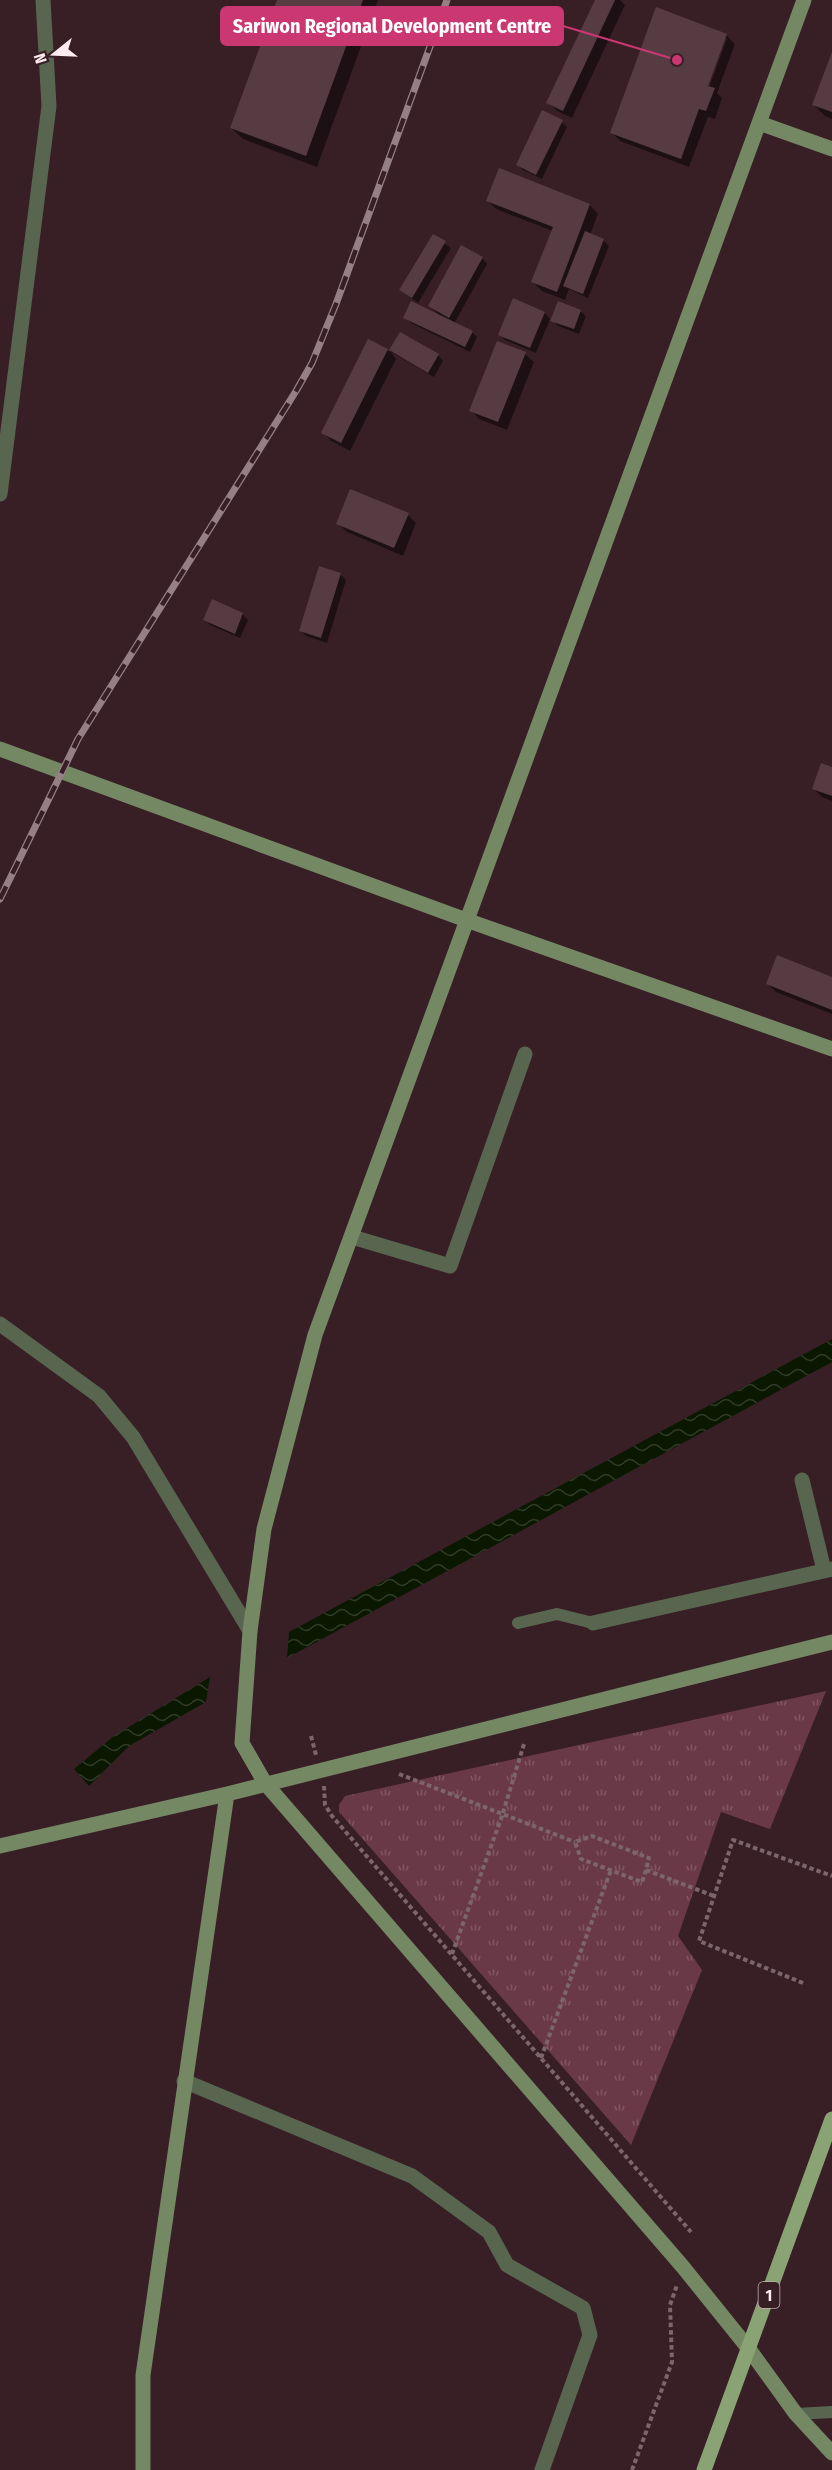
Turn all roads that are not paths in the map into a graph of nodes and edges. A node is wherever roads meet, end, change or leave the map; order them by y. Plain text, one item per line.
1 (43, 0) edge
2 (804, 0) edge
3 (759, 123) junction
4 (832, 149) edge
5 (0, 494) edge
6 (0, 749) edge
7 (469, 921) junction
8 (832, 1049) edge
9 (525, 1054) dead end
10 (352, 1237) junction
11 (0, 1324) edge
12 (802, 1480) dead end
13 (828, 1569) edge
14 (518, 1623) dead end
15 (593, 1623) joint
16 (250, 1630) junction
17 (832, 1642) edge
18 (265, 1783) junction
19 (227, 1794) junction
20 (0, 1846) edge
21 (184, 2081) junction
22 (832, 2119) edge
23 (749, 2349) junction
24 (832, 2412) edge
25 (796, 2414) junction
26 (832, 2453) edge
27 (143, 2470) edge
28 (542, 2470) edge
29 (704, 2470) edge

1 - 5 street
2 - 3 main road
3 - 4 main road
3 - 7 main road
6 - 7 main road
7 - 8 main road
7 - 10 main road
9 - 10 street
10 - 16 main road
11 - 16 street
12 - 13 street
13 - 15 street
14 - 15 lane
16 - 18 main road
17 - 18 main road
18 - 19 main road
18 - 23 main road
19 - 20 main road
19 - 21 main road
21 - 27 main road
21 - 28 street
22 - 23 main road, 1
23 - 25 main road
23 - 29 main road, 1
24 - 25 lane
25 - 26 main road

